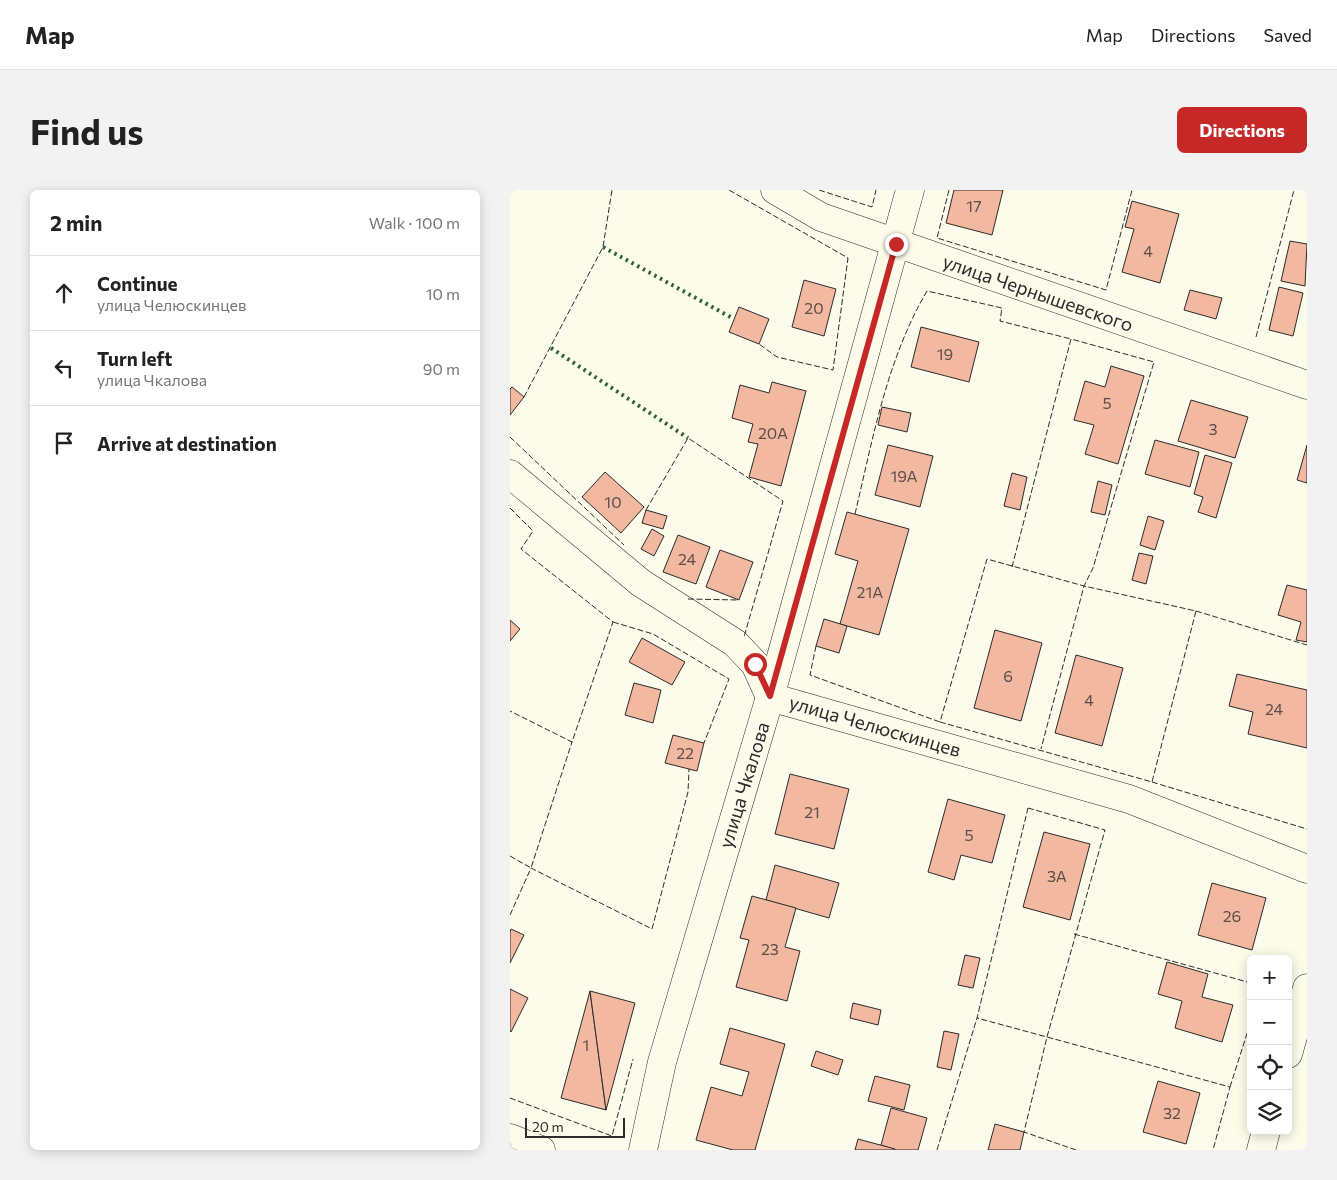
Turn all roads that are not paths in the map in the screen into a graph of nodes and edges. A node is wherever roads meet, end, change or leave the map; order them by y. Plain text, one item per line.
1 (775, 190) edge
2 (910, 190) edge
3 (896, 244) junction
4 (1307, 385) edge
5 (510, 474) edge
6 (770, 696) junction
7 (1307, 869) edge
8 (1307, 988) edge
9 (1291, 1045) edge
10 (1265, 1135) edge
11 (510, 1138) edge
12 (541, 1150) edge
13 (643, 1150) edge
14 (1261, 1150) edge

1 - 3 street, улица Чернышевского
2 - 3 street, улица Чкалова
3 - 4 street, улица Чернышевского
3 - 6 street, улица Чкалова
5 - 6 street, улица Челюскинцев
6 - 7 street, улица Челюскинцев
6 - 13 street, улица Чкалова
8 - 9 street
10 - 14 street
11 - 12 street

